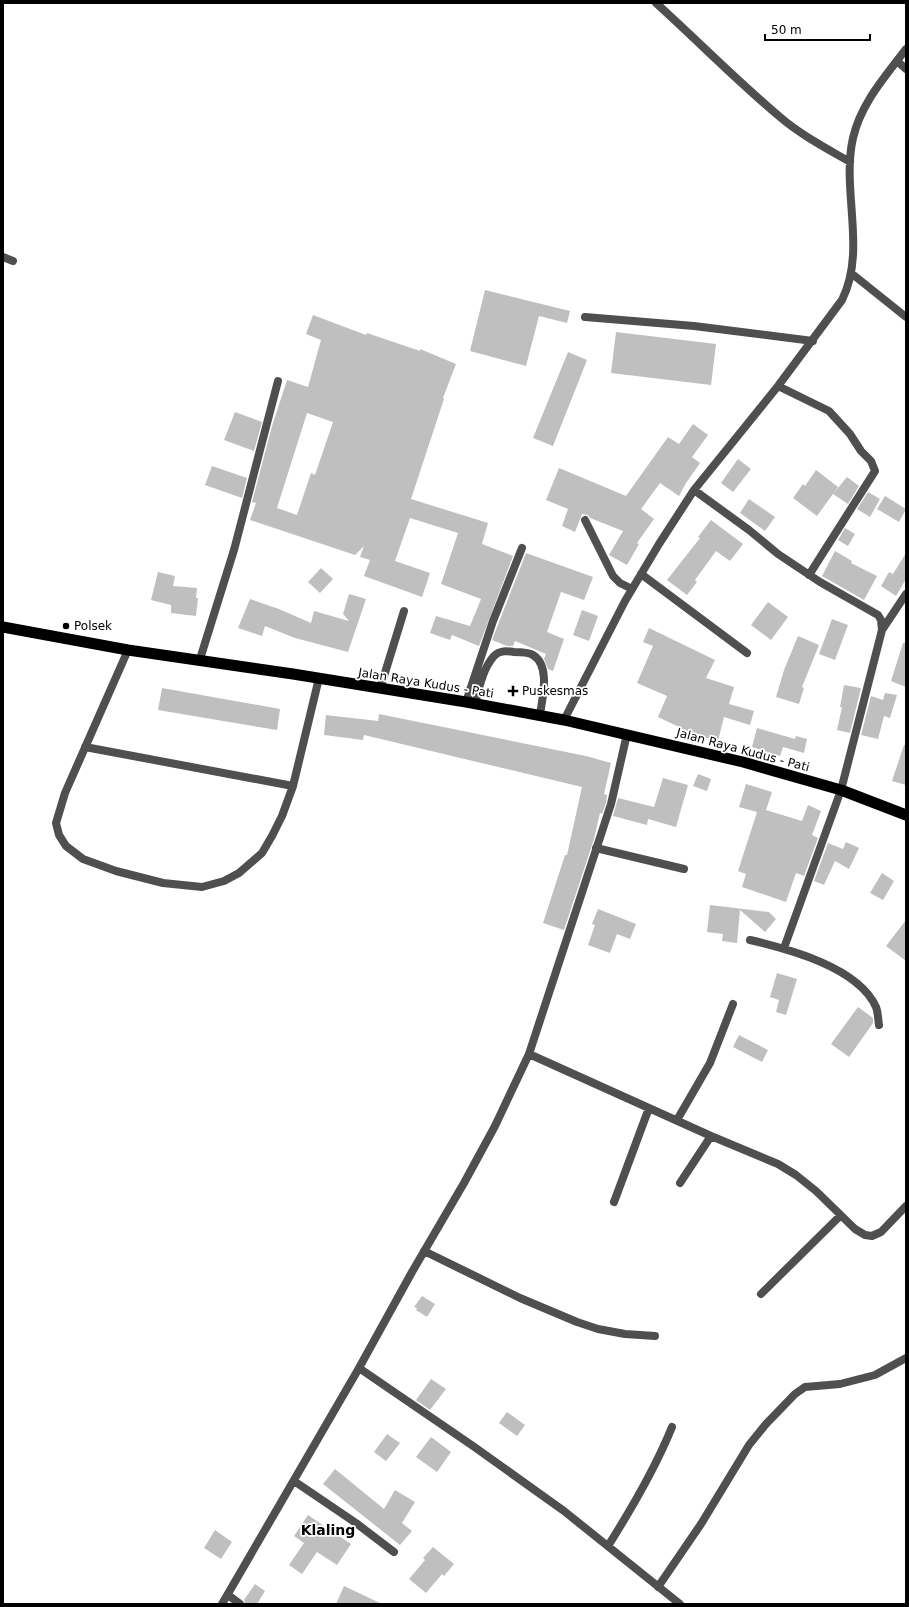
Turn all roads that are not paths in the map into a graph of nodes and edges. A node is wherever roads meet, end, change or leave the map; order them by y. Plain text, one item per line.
1 (656, 3) edge
2 (906, 49) edge
3 (897, 61) junction
4 (906, 69) edge
5 (850, 162) junction
6 (3, 257) edge
7 (13, 261) dead end
8 (850, 273) junction
9 (585, 317) dead end
10 (906, 317) edge
11 (813, 341) junction
12 (278, 381) dead end
13 (778, 386) junction
14 (694, 490) junction
15 (585, 520) dead end
16 (522, 548) dead end
17 (641, 574) junction
18 (809, 575) junction
19 (632, 589) junction
20 (906, 594) edge
21 (404, 611) dead end
22 (3, 627) edge
23 (882, 630) junction
24 (128, 650) junction
25 (747, 653) dead end
26 (200, 659) junction
27 (319, 678) junction
28 (380, 689) junction
29 (470, 703) junction
30 (540, 716) junction
31 (564, 720) junction
32 (627, 734) junction
33 (85, 747) junction
34 (293, 786) junction
35 (841, 790) junction
36 (906, 815) edge
37 (596, 848) junction
38 (684, 869) dead end
39 (750, 940) dead end
40 (784, 948) junction
41 (733, 1004) dead end
42 (879, 1025) dead end
43 (529, 1054) junction
44 (649, 1108) junction
45 (677, 1120) junction
46 (711, 1136) junction
47 (680, 1183) dead end
48 (614, 1202) dead end
49 (906, 1206) edge
50 (840, 1216) junction
51 (424, 1251) junction
52 (761, 1294) dead end
53 (655, 1336) dead end
54 (906, 1358) edge
55 (359, 1368) junction
56 (672, 1427) dead end
57 (294, 1480) junction
58 (608, 1546) junction
59 (394, 1552) dead end
60 (658, 1587) junction
61 (228, 1594) junction
62 (222, 1604) edge
63 (240, 1604) edge
64 (680, 1604) edge

1 - 5 street
2 - 3 street
3 - 4 street
3 - 5 street
5 - 8 street
6 - 7 street
8 - 10 street
8 - 11 street
9 - 11 street
11 - 13 street
12 - 26 street
13 - 14 street
13 - 18 street
14 - 17 street
14 - 18 street
15 - 19 street
16 - 29 street
17 - 19 street
17 - 25 street
18 - 23 street
19 - 31 street
20 - 23 street
21 - 28 street
22 - 24 highway, Jalan Raya Kudus - Pati
23 - 35 street
24 - 26 highway, Jalan Raya Kudus - Pati
24 - 33 street
26 - 27 highway, Jalan Raya Kudus - Pati
27 - 28 highway, Jalan Raya Kudus - Pati
27 - 34 street
28 - 29 highway, Jalan Raya Kudus - Pati
29 - 30 highway, Jalan Raya Kudus - Pati
29 - 30 street
30 - 31 highway, Jalan Raya Kudus - Pati
31 - 32 highway, Jalan Raya Kudus - Pati
32 - 35 highway, Jalan Raya Kudus - Pati
32 - 37 street
33 - 34 street
33 - 34 street
35 - 36 highway, Jalan Raya Kudus - Pati
35 - 40 street
37 - 38 street
37 - 43 street
39 - 40 street
40 - 42 street
41 - 45 street
43 - 44 street
43 - 51 street
44 - 45 street
44 - 48 street
45 - 46 street
46 - 47 street
46 - 50 street
49 - 50 street
50 - 52 street
51 - 53 street
51 - 55 street
54 - 60 street
55 - 57 street
55 - 58 street
56 - 58 street
57 - 59 street
57 - 61 street
58 - 60 street
60 - 64 street
61 - 62 street
61 - 63 street

